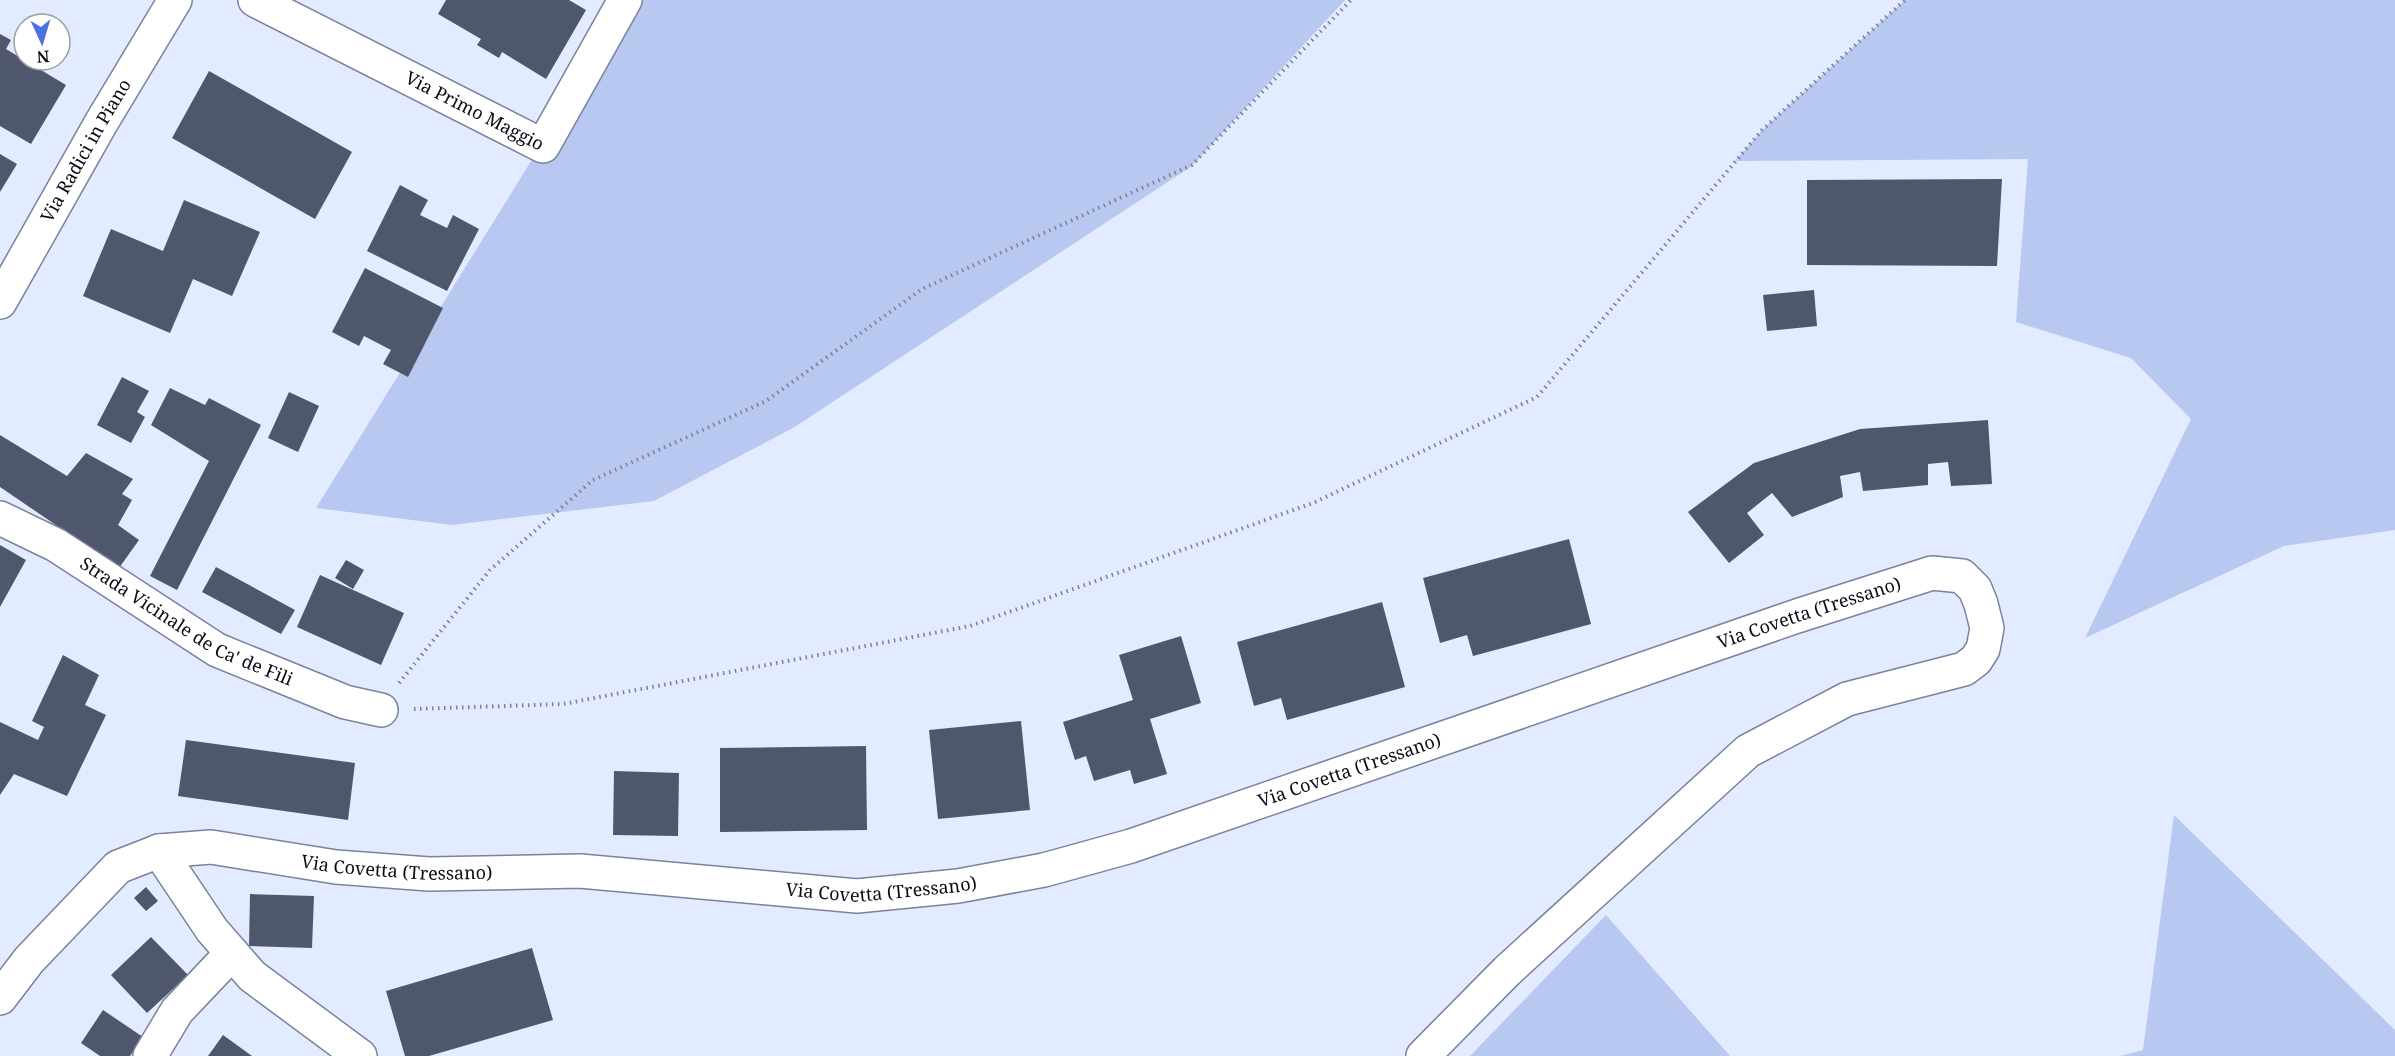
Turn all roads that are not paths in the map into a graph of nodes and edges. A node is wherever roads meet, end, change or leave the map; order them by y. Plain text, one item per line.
1 (176, 0) edge
2 (255, 0) edge
3 (625, 0) edge
4 (0, 302) edge
5 (0, 518) edge
6 (381, 710) road end
7 (159, 851) junction
8 (232, 953) junction
9 (0, 999) edge
10 (344, 1051) edge
11 (150, 1056) edge
12 (1423, 1056) edge

1 - 4 street, Via Radici in Piano
2 - 3 street, Via Primo Maggio
5 - 6 street, Strada Vicinale de Ca' de Fili
7 - 8 street
7 - 9 street, Via Covetta (Tressano)
7 - 12 street, Via Covetta (Tressano)
8 - 10 street
8 - 11 street

